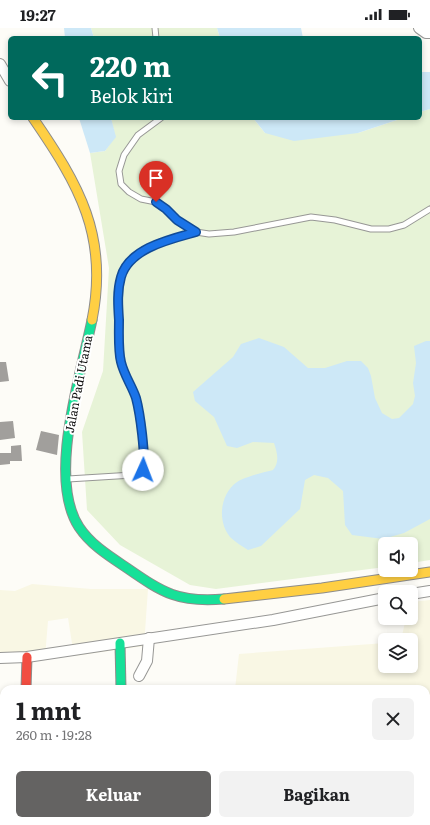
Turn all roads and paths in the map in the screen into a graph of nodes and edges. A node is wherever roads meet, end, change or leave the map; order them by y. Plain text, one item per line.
1 (418, 28) edge
2 (430, 33) edge
3 (0, 64) edge
4 (8, 78) edge
5 (34, 120) edge
6 (158, 120) edge
7 (430, 209) edge
8 (196, 232) junction
9 (67, 479) junction
10 (430, 572) edge
11 (430, 591) edge
12 (418, 593) edge
13 (378, 600) edge
14 (149, 638) junction
15 (120, 642) junction
16 (27, 657) junction
17 (0, 658) edge
18 (139, 676) dead end
19 (26, 685) edge
20 (120, 685) edge

1 - 2 street
3 - 4 street
5 - 9 street, Jalan Padi Utama
6 - 8 lane
7 - 8 lane
8 - 9 lane
9 - 10 street, Jalan Padi Utama
11 - 12 street
13 - 14 street
14 - 15 street
14 - 18 street
15 - 16 street
15 - 20 street
16 - 17 street
16 - 19 street

